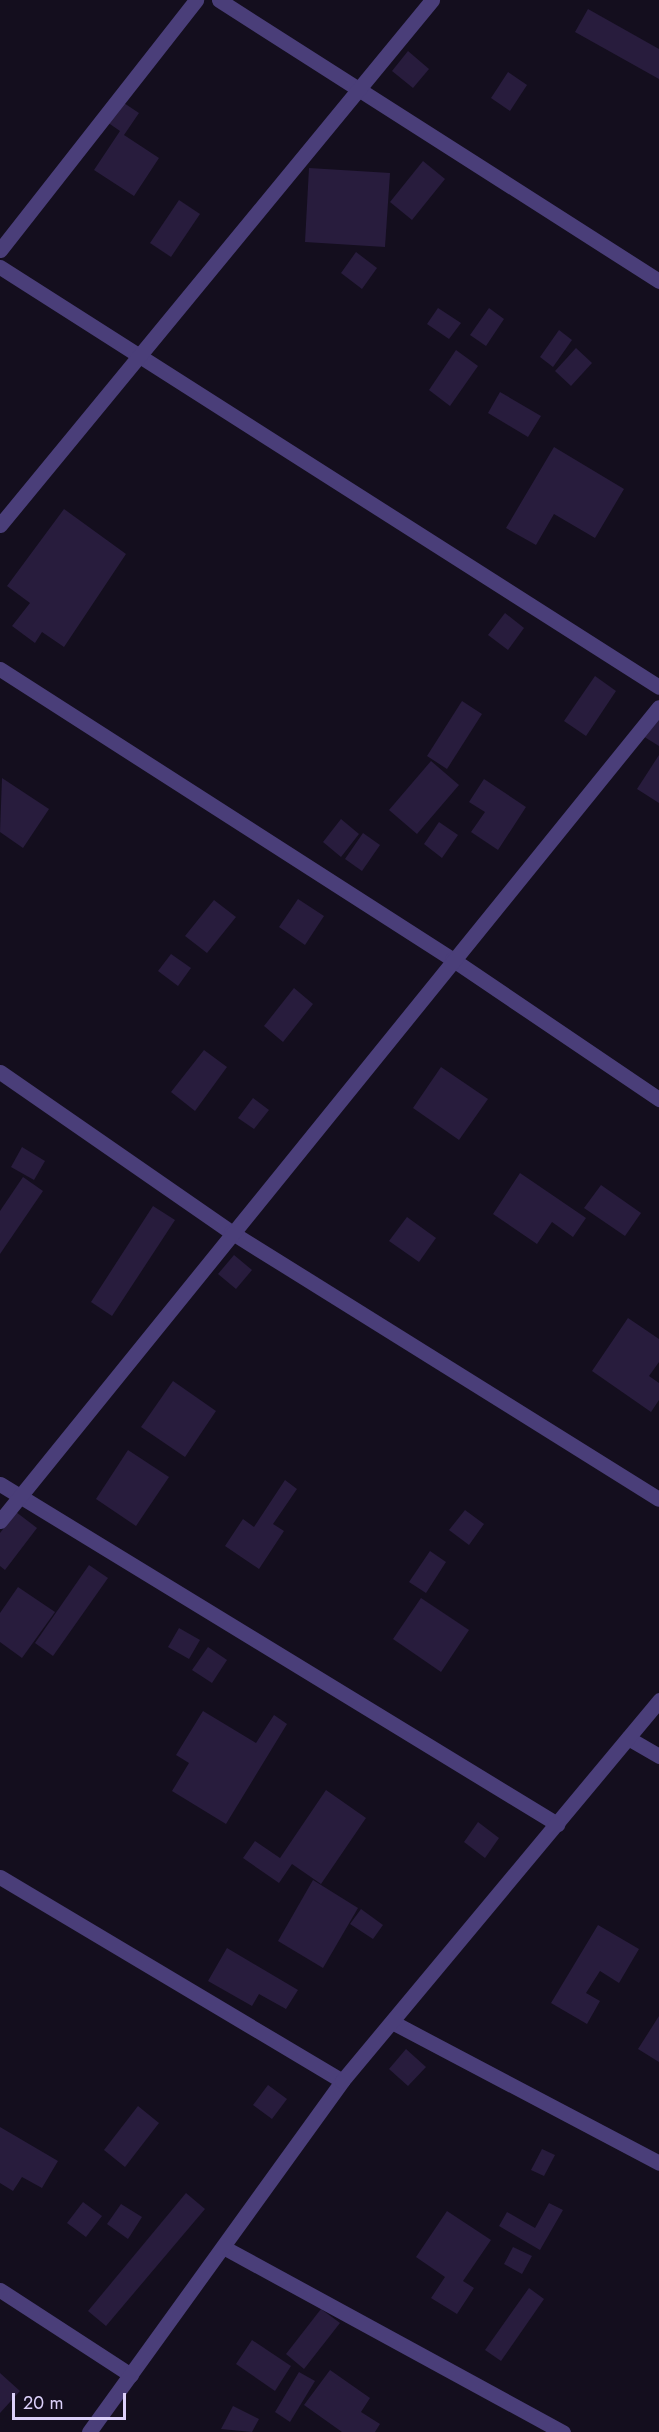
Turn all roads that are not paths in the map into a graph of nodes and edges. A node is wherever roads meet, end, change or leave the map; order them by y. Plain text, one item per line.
1 (196, 0) edge
2 (219, 0) edge
3 (432, 0) edge
4 (357, 90) junction
5 (0, 250) edge
6 (0, 267) edge
7 (659, 281) edge
8 (138, 356) junction
9 (0, 525) edge
10 (0, 669) edge
11 (659, 687) edge
12 (659, 707) edge
13 (452, 959) junction
14 (0, 1072) edge
15 (659, 1099) edge
16 (231, 1232) junction
17 (0, 1484) edge
18 (19, 1496) junction
19 (659, 1499) edge
20 (0, 1521) edge
21 (659, 1700) edge
22 (628, 1738) junction
23 (659, 1756) edge
24 (557, 1824) junction
25 (0, 1877) edge
26 (392, 2022) junction
27 (342, 2081) junction
28 (659, 2163) edge
29 (225, 2248) junction
30 (0, 2290) edge
31 (131, 2375) junction
32 (89, 2432) edge
33 (563, 2432) edge

1 - 5 street
2 - 4 street
3 - 4 street
4 - 7 street
4 - 8 street
6 - 8 street
8 - 9 street
8 - 11 street
10 - 13 street
12 - 13 street
13 - 15 street
13 - 16 street
14 - 16 street
16 - 18 street
16 - 19 street
17 - 18 street
18 - 20 street
18 - 24 street
21 - 22 street
22 - 23 street
22 - 24 street
24 - 26 street
25 - 27 street
26 - 27 street
26 - 28 street
27 - 29 street
29 - 31 street
29 - 33 street
30 - 31 street
31 - 32 street

